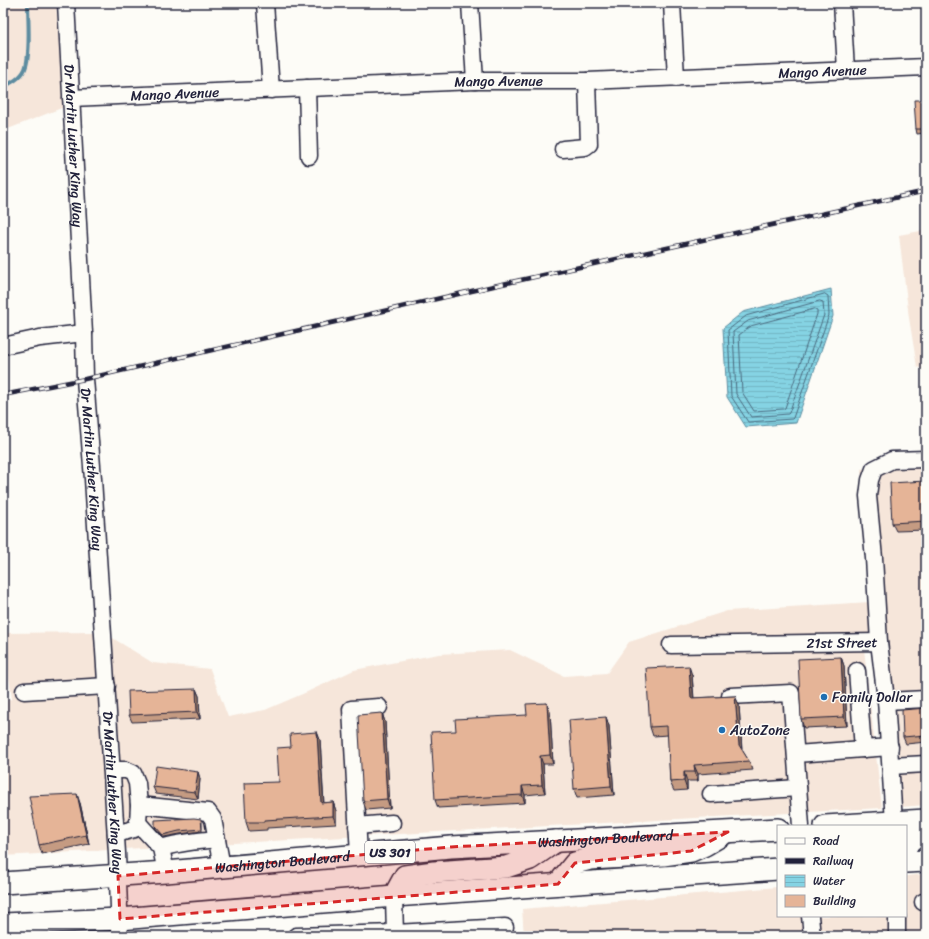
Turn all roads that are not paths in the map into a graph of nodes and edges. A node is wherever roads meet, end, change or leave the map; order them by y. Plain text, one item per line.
1 (66, 3) edge
2 (265, 3) edge
3 (470, 3) edge
4 (672, 3) edge
5 (842, 3) edge
6 (926, 67) edge
7 (846, 70) junction
8 (676, 78) junction
9 (475, 81) junction
10 (587, 81) junction
11 (307, 88) junction
12 (271, 90) junction
13 (71, 98) junction
14 (563, 149) dead end
15 (309, 156) dead end
16 (84, 333) junction
17 (3, 346) edge
18 (926, 459) edge
19 (879, 642) junction
20 (672, 645) dead end
21 (857, 671) dead end
22 (106, 686) junction
23 (24, 691) dead end
24 (730, 696) edge
25 (926, 699) edge
26 (886, 701) junction
27 (379, 706) dead end
28 (890, 747) junction
29 (863, 749) junction
30 (796, 754) junction
31 (926, 764) edge
32 (891, 766) junction
33 (112, 770) junction
34 (798, 788) junction
35 (711, 794) dead end
36 (139, 804) junction
37 (926, 820) edge
38 (138, 823) junction
39 (392, 823) dead end
40 (892, 824) edge
41 (801, 825) edge
42 (858, 825) edge
43 (357, 826) junction
44 (926, 827) edge
45 (777, 829) edge
46 (728, 832) junction
47 (116, 834) junction
48 (217, 839) junction
49 (556, 841) junction
50 (907, 845) edge
51 (160, 848) junction
52 (359, 855) junction
53 (926, 861) edge
54 (907, 862) edge
55 (222, 867) junction
56 (777, 870) edge
57 (166, 872) junction
58 (118, 876) junction
59 (3, 883) edge
60 (558, 884) junction
61 (394, 896) junction
62 (810, 917) edge
63 (897, 917) edge
64 (3, 924) edge
65 (120, 927) edge
66 (505, 927) dead end
67 (395, 935) edge
68 (296, 936) edge
69 (812, 936) edge
70 (897, 936) edge

1 - 13 street, Dr Martin Luther King Way
2 - 12 street
3 - 9 street
4 - 8 street
5 - 7 street
6 - 7 street, Mango Avenue
7 - 8 street, Mango Avenue
8 - 10 street, Mango Avenue
9 - 10 street, Mango Avenue
9 - 11 street, Mango Avenue
10 - 14 street
11 - 12 street, Mango Avenue
11 - 15 street
12 - 13 street, Mango Avenue
13 - 16 street, Dr Martin Luther King Way
16 - 17 street
16 - 22 street, Dr Martin Luther King Way
18 - 19 street
19 - 20 street, 21st Street
19 - 26 street, 21st Street
21 - 29 street
22 - 23 street
22 - 33 street, Dr Martin Luther King Way
24 - 30 street
25 - 26 street
26 - 28 street, 21st Street
27 - 43 street
28 - 29 street
28 - 32 street, 21st Street
29 - 30 street
30 - 34 street
31 - 32 street
32 - 40 street, 21st Street
33 - 36 street
33 - 47 street, Dr Martin Luther King Way
34 - 35 street
34 - 41 street
36 - 38 street
36 - 48 street
37 - 40 main road
38 - 47 street
38 - 51 street
39 - 43 street
40 - 42 main road
43 - 52 street
44 - 50 main road
45 - 46 main road, Washington Boulevard / US 301
46 - 49 main road, Washington Boulevard / US 301
46 - 60 main road
47 - 58 street, Dr Martin Luther King Way
48 - 51 street
48 - 55 street
49 - 52 main road, Washington Boulevard / US 301
49 - 61 main road
51 - 57 street
52 - 55 main road, Washington Boulevard / US 301
53 - 54 main road
55 - 57 main road, Washington Boulevard / US 301
56 - 60 main road
57 - 58 main road, Washington Boulevard / US 301
58 - 59 main road, Washington Boulevard / US 301
58 - 65 street, Dr Martin Luther King Way
60 - 61 main road
61 - 65 main road
61 - 67 street
62 - 69 street
63 - 70 street
64 - 65 main road
66 - 67 street
67 - 68 street

